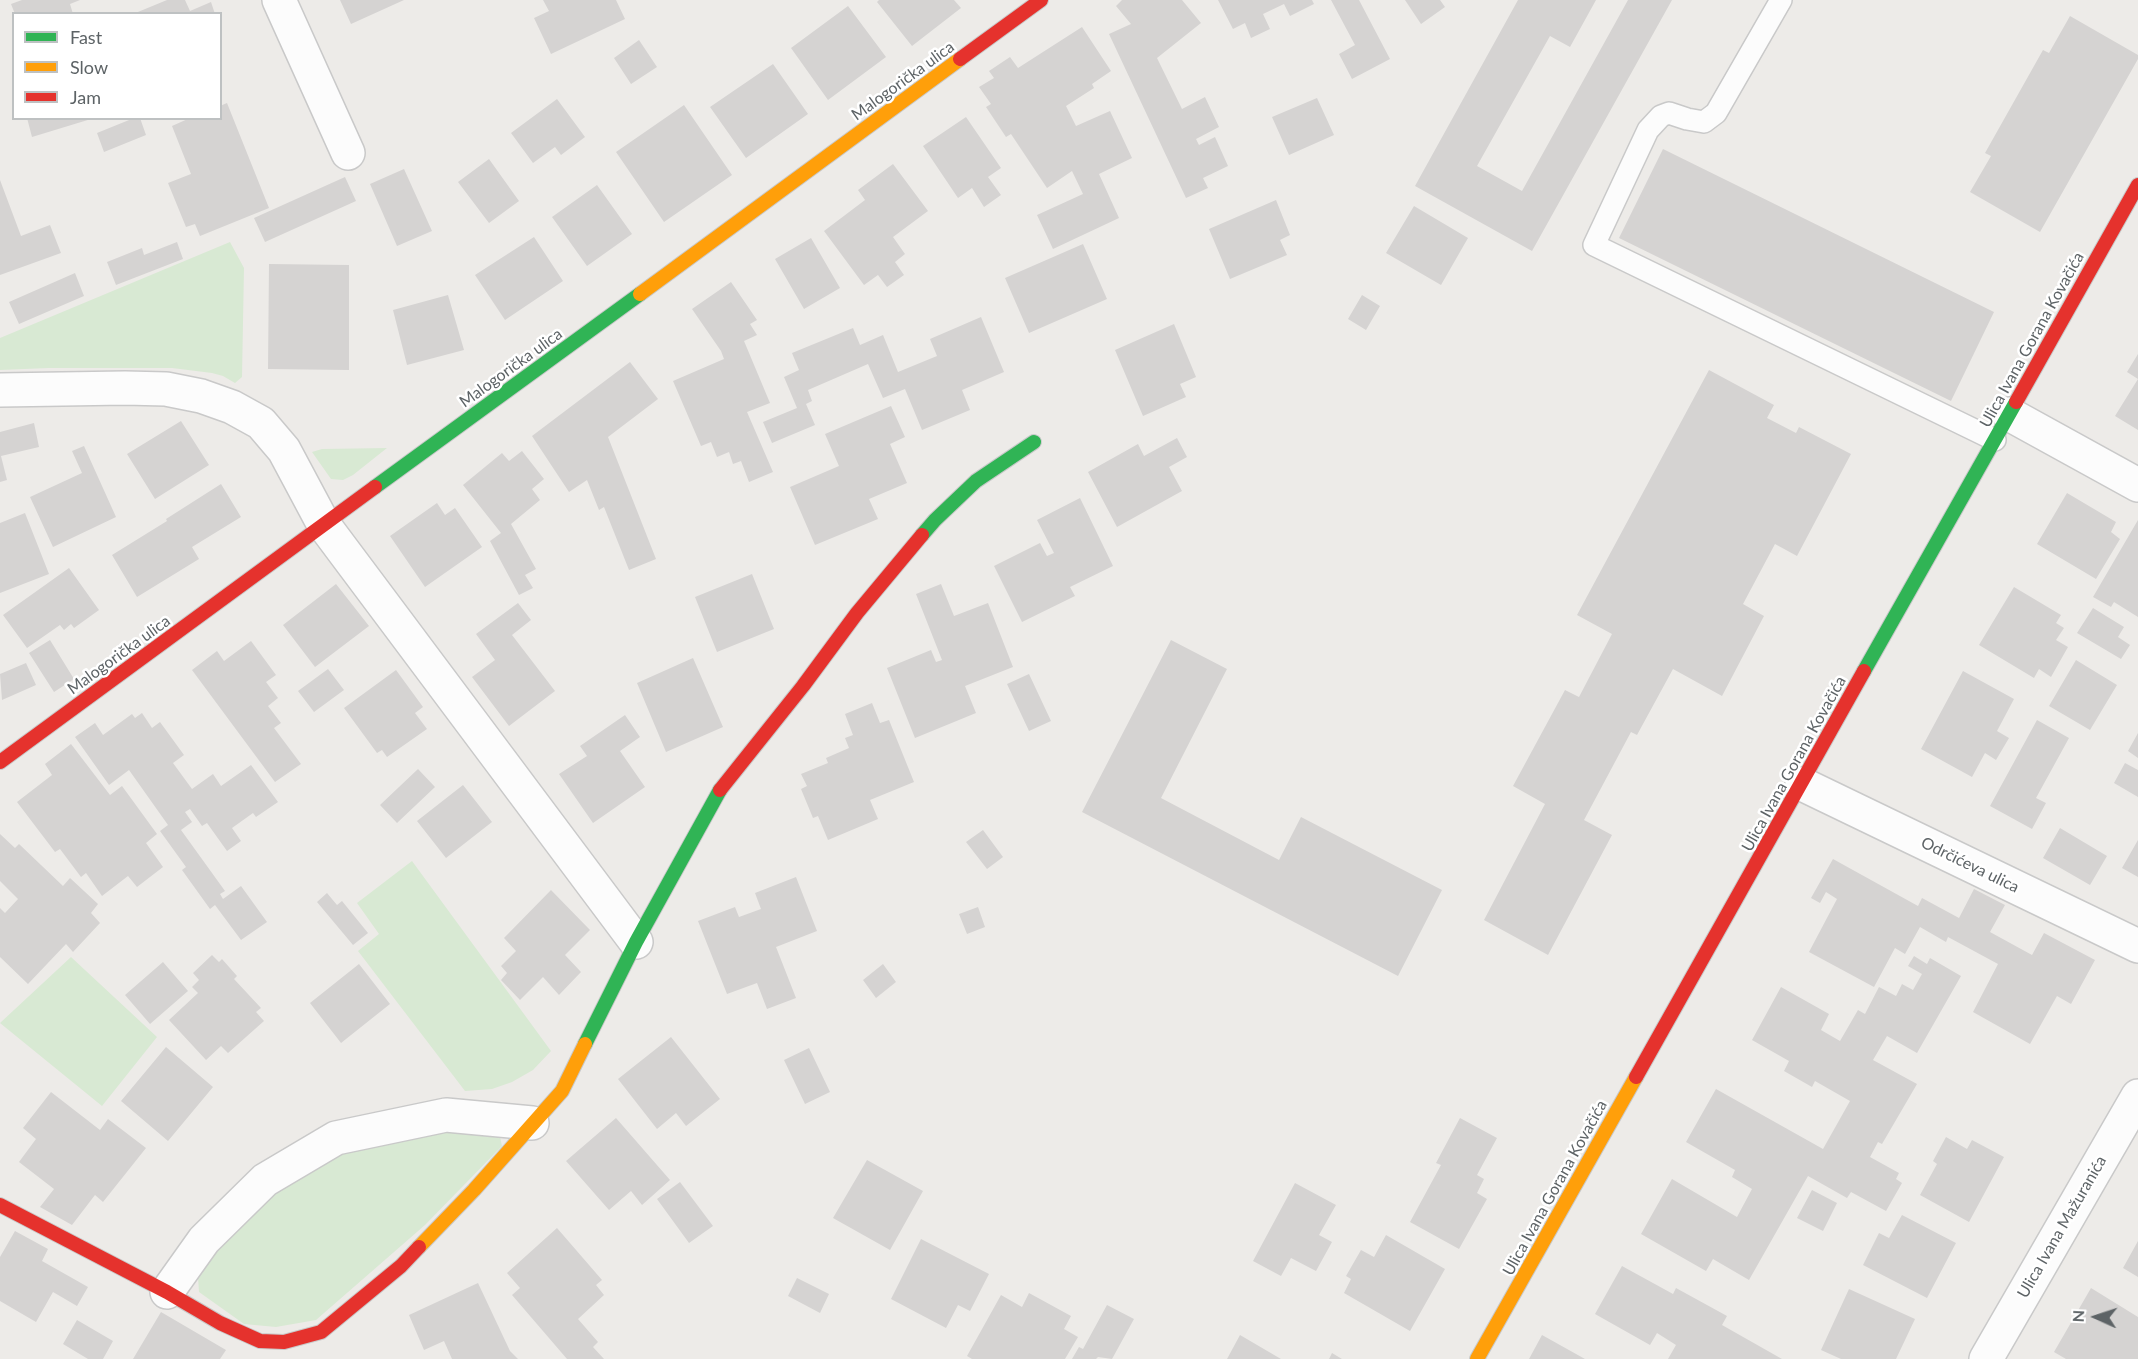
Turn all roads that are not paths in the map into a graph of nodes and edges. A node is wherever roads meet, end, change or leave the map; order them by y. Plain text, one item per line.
1 (279, 0) edge
2 (1041, 0) edge
3 (1781, 0) edge
4 (348, 153) dead end
5 (2138, 185) edge
6 (0, 390) edge
7 (2002, 427) junction
8 (1034, 442) dead end
9 (2138, 485) edge
10 (324, 525) junction
11 (0, 762) edge
12 (1802, 784) junction
13 (636, 942) junction
14 (2138, 946) edge
15 (2138, 1096) edge
16 (532, 1123) junction
17 (0, 1205) edge
18 (167, 1292) junction
19 (1477, 1359) edge
20 (1986, 1359) edge

1 - 4 street
2 - 10 street, Malogorička ulica
3 - 7 lane
5 - 7 street, Ulica Ivana Gorana Kovačića
6 - 10 street
7 - 9 street
7 - 12 street, Ulica Ivana Gorana Kovačića
8 - 13 street
10 - 11 street, Malogorička ulica
10 - 13 street
12 - 14 street, Odrčićeva ulica
12 - 19 street, Ulica Ivana Gorana Kovačića
13 - 16 street
15 - 20 street, Ulica Ivana Mažuranića
16 - 18 street
16 - 18 street
17 - 18 street

